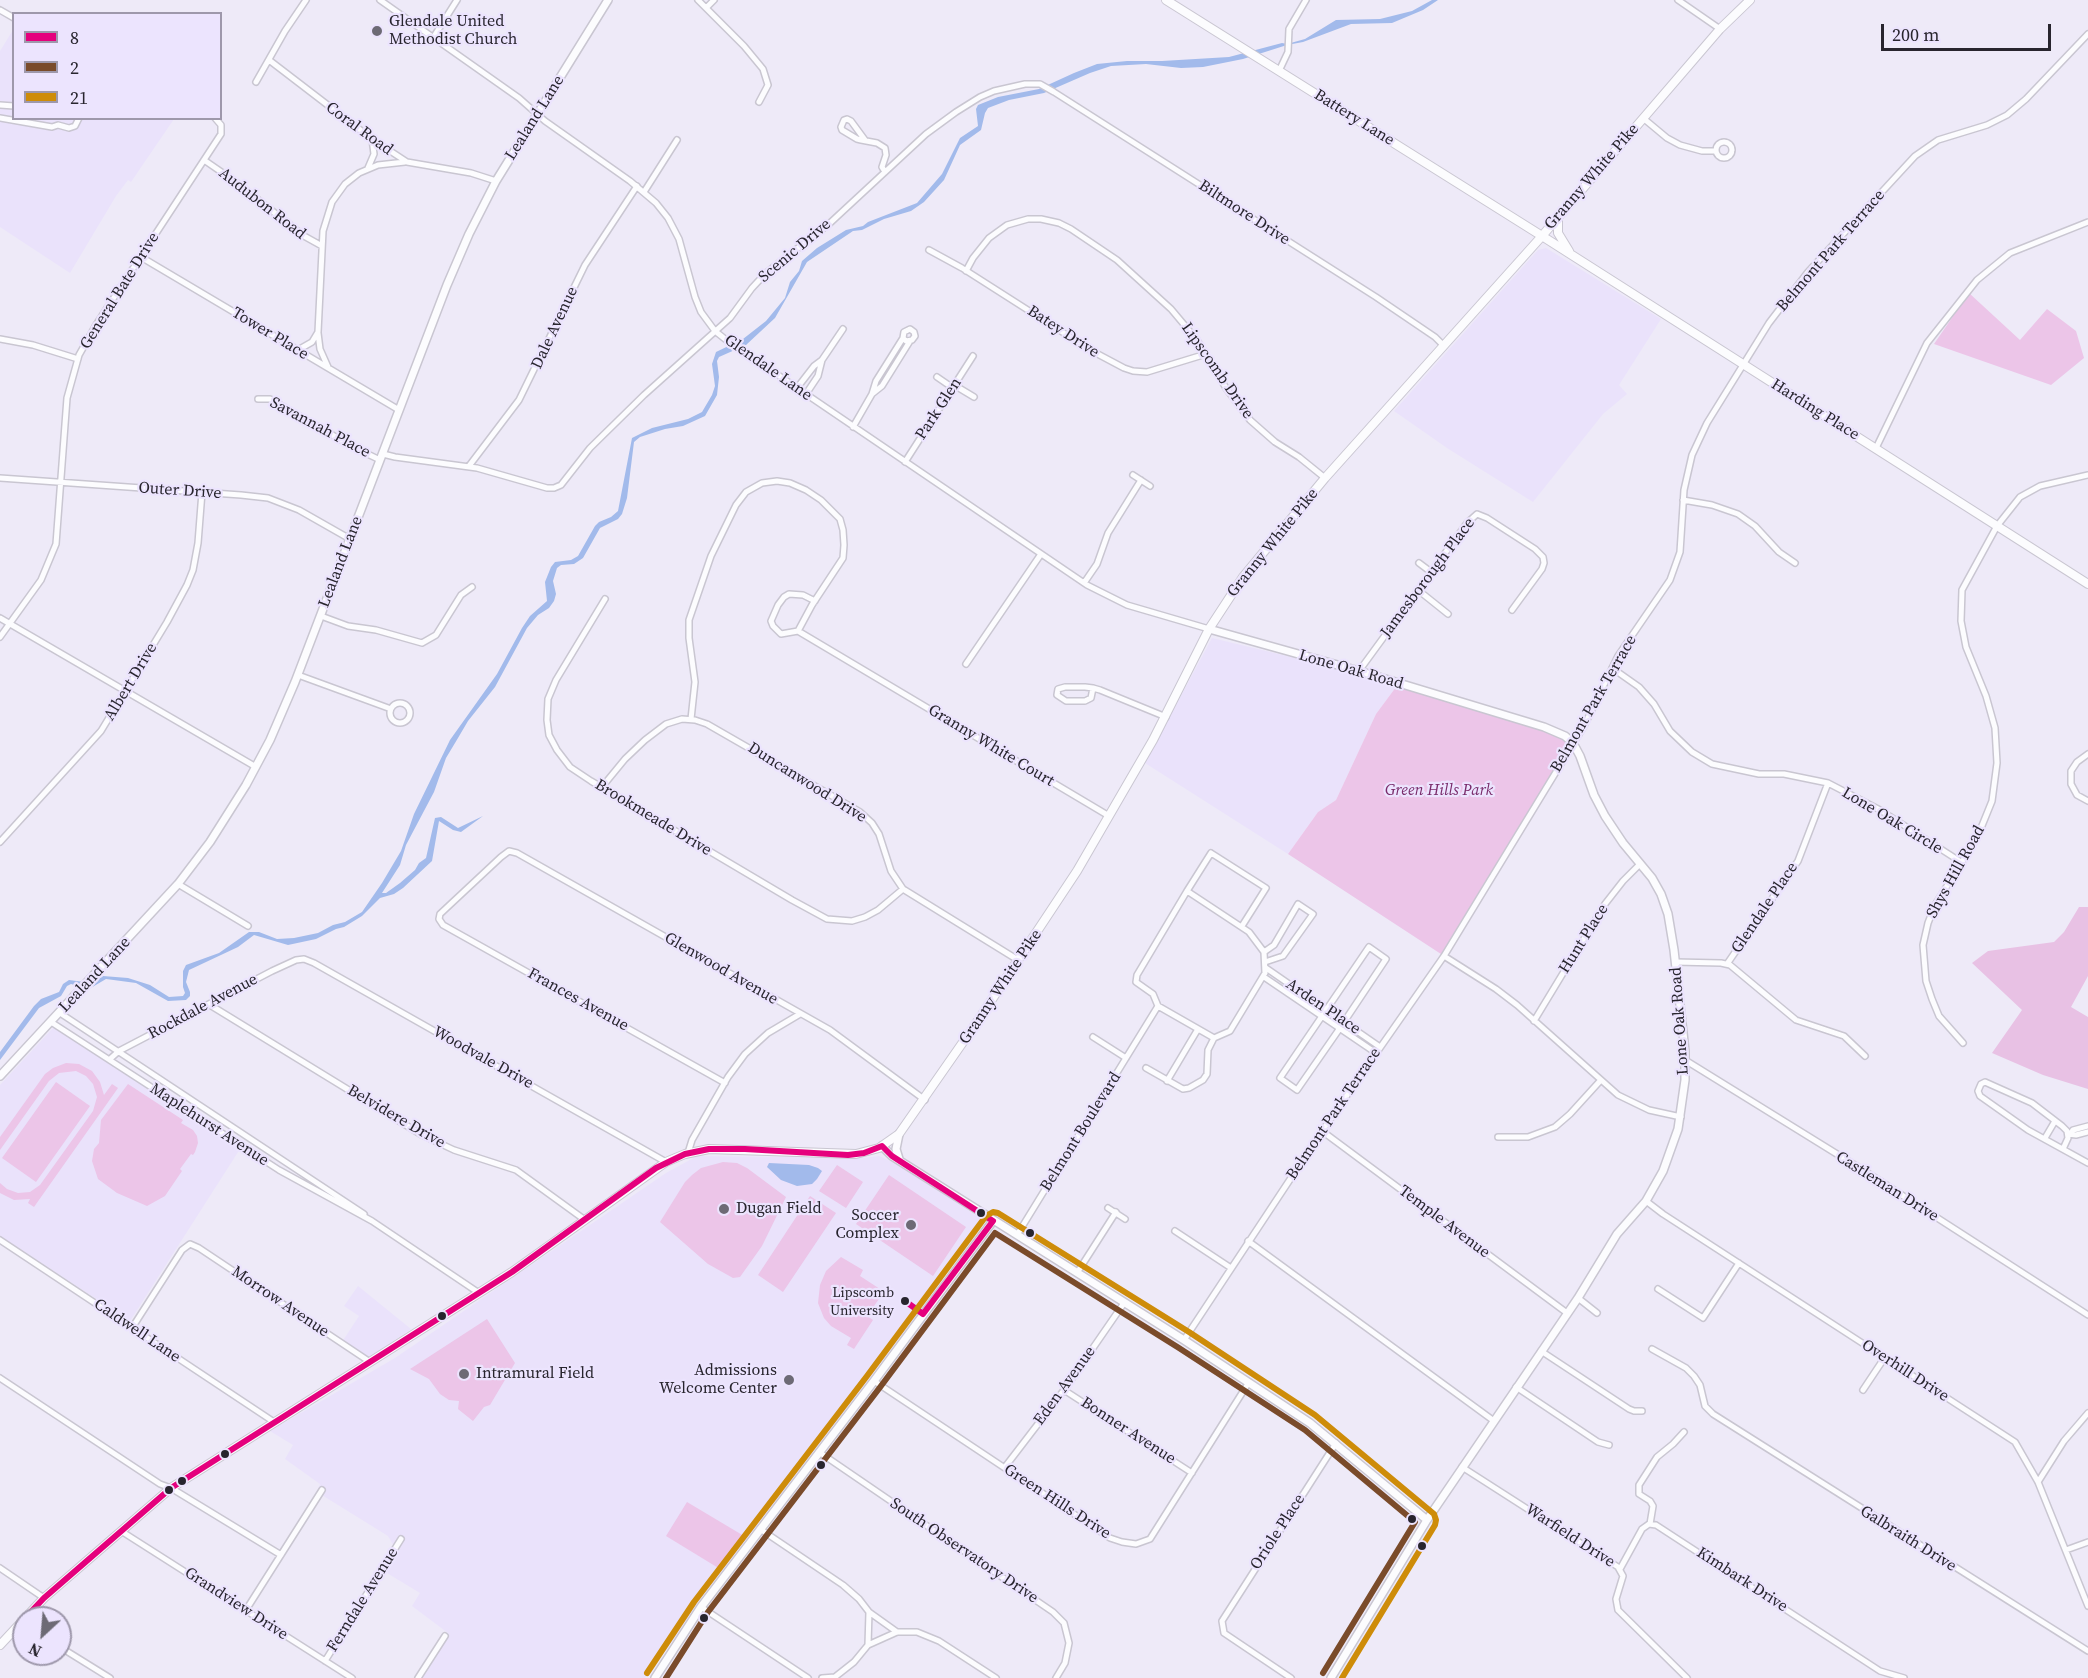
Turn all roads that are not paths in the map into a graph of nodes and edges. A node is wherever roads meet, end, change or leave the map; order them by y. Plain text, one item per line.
1 (306, 0) edge
2 (380, 0) edge
3 (457, 0) edge
4 (608, 0) edge
5 (698, 0) edge
6 (714, 0) edge
7 (1166, 0) edge
8 (1306, 0) edge
9 (1678, 0) edge
10 (1750, 0) edge
11 (706, 8) junction
12 (1720, 28) junction
13 (2088, 34) edge
14 (433, 38) junction
15 (269, 60) junction
16 (1279, 71) junction
17 (256, 82) dead end
18 (1042, 85) joint
19 (759, 102) dead end
20 (537, 114) junction
21 (0, 118) edge
22 (1643, 118) junction
23 (77, 120) edge
24 (217, 120) edge
25 (57, 122) edge
26 (372, 139) junction
27 (865, 140) junction
28 (677, 141) dead end
29 (1716, 151) dead end
30 (204, 160) junction
31 (407, 162) junction
32 (368, 168) junction
33 (885, 172) junction
34 (496, 181) junction
35 (637, 186) junction
36 (644, 192) junction
37 (1558, 217) junction
38 (2088, 222) edge
39 (1542, 236) junction
40 (322, 246) junction
41 (929, 250) dead end
42 (1571, 255) junction
43 (141, 256) junction
44 (966, 271) junction
45 (843, 329) dead end
46 (715, 331) junction
47 (318, 332) junction
48 (903, 338) junction
49 (0, 339) edge
50 (910, 341) junction
51 (1444, 346) junction
52 (298, 350) junction
53 (1206, 354) junction
54 (973, 356) dead end
55 (78, 359) junction
56 (822, 360) junction
57 (888, 363) junction
58 (1743, 364) junction
59 (894, 367) junction
60 (330, 370) junction
61 (937, 377) dead end
62 (954, 386) junction
63 (797, 388) junction
64 (806, 394) junction
65 (872, 394) junction
66 (974, 397) dead end
67 (258, 399) dead end
68 (399, 410) junction
69 (853, 427) junction
70 (1875, 448) junction
71 (381, 457) junction
72 (905, 462) junction
73 (469, 466) junction
74 (1133, 475) dead end
75 (2088, 475) edge
76 (0, 478) edge
77 (1325, 478) junction
78 (1141, 480) junction
79 (61, 482) junction
80 (1149, 486) dead end
81 (202, 492) junction
82 (1683, 500) junction
83 (1997, 526) junction
84 (350, 539) junction
85 (1041, 554) junction
86 (1419, 563) dead end
87 (1795, 563) dead end
88 (1431, 572) junction
89 (1084, 583) junction
90 (2088, 584) edge
91 (472, 587) dead end
92 (1418, 590) junction
93 (605, 599) dead end
94 (815, 601) junction
95 (1512, 610) dead end
96 (1448, 614) dead end
97 (321, 616) junction
98 (0, 618) edge
99 (10, 624) junction
100 (1209, 629) junction
101 (798, 631) junction
102 (0, 637) edge
103 (425, 643) junction
104 (428, 650) dead end
105 (966, 664) dead end
106 (1612, 668) junction
107 (1359, 671) junction
108 (298, 675) junction
109 (1093, 688) junction
110 (126, 691) junction
111 (391, 709) dead end
112 (1166, 717) junction
113 (691, 719) junction
114 (1573, 743) junction
115 (2088, 754) edge
116 (256, 767) junction
117 (1828, 783) junction
118 (602, 787) junction
119 (2088, 801) edge
120 (1109, 816) junction
121 (0, 842) edge
122 (509, 851) joint
123 (1961, 862) junction
124 (1641, 864) junction
125 (178, 884) junction
126 (903, 889) junction
127 (1187, 891) junction
128 (248, 926) dead end
129 (1242, 926) junction
130 (1264, 952) junction
131 (1444, 956) junction
132 (298, 959) joint
133 (1018, 960) junction
134 (1675, 962) junction
135 (1727, 964) junction
136 (1265, 965) junction
137 (1264, 976) junction
138 (210, 1005) junction
139 (1158, 1006) junction
140 (1326, 1010) junction
141 (60, 1013) junction
142 (800, 1014) junction
143 (1322, 1016) junction
144 (1534, 1021) junction
145 (51, 1022) junction
146 (1344, 1022) junction
147 (1340, 1028) junction
148 (1198, 1029) junction
149 (1093, 1037) dead end
150 (1214, 1038) junction
151 (1963, 1043) dead end
152 (1380, 1047) junction
153 (118, 1051) junction
154 (1376, 1053) junction
155 (1865, 1056) dead end
156 (1126, 1058) junction
157 (110, 1059) junction
158 (1685, 1060) junction
159 (1146, 1068) dead end
160 (0, 1076) edge
161 (1167, 1081) junction
162 (1600, 1081) junction
163 (724, 1083) junction
164 (925, 1100) junction
165 (1681, 1116) junction
166 (2055, 1122) junction
167 (2088, 1126) edge
168 (1322, 1131) junction
169 (2088, 1132) edge
170 (899, 1134) junction
171 (2069, 1134) junction
172 (1498, 1137) dead end
173 (2045, 1138) junction
174 (882, 1146) junction
175 (2063, 1149) junction
176 (688, 1153) junction
177 (666, 1162) junction
178 (900, 1162) junction
179 (2088, 1163) edge
180 (1646, 1201) junction
181 (1108, 1208) dead end
182 (1116, 1212) junction
183 (1125, 1219) dead end
184 (585, 1220) junction
185 (372, 1221) junction
186 (993, 1221) junction
187 (1175, 1231) dead end
188 (1017, 1235) junction
189 (0, 1240) edge
190 (1248, 1242) junction
191 (1739, 1263) junction
192 (1231, 1268) junction
193 (1077, 1273) junction
194 (1658, 1289) dead end
195 (479, 1293) junction
196 (1578, 1298) junction
197 (1124, 1303) junction
198 (1567, 1313) junction
199 (1597, 1313) dead end
200 (2088, 1315) edge
201 (132, 1328) junction
202 (1184, 1340) junction
203 (1652, 1349) dead end
204 (1541, 1351) junction
205 (1885, 1357) junction
206 (370, 1362) junction
207 (0, 1378) edge
208 (874, 1381) junction
209 (1249, 1382) junction
210 (1516, 1387) junction
211 (1064, 1390) junction
212 (1863, 1390) dead end
213 (1642, 1411) dead end
214 (2088, 1413) edge
215 (1494, 1421) junction
216 (274, 1422) junction
217 (1684, 1432) dead end
218 (1336, 1443) junction
219 (1610, 1445) dead end
220 (819, 1452) junction
221 (1005, 1467) junction
222 (1462, 1467) junction
223 (1192, 1473) junction
224 (2038, 1482) junction
225 (171, 1488) junction
226 (322, 1490) dead end
227 (1427, 1520) junction
228 (1650, 1524) junction
229 (760, 1529) junction
230 (121, 1531) junction
231 (401, 1539) dead end
232 (2088, 1542) edge
233 (2066, 1550) junction
234 (281, 1555) junction
235 (0, 1568) edge
236 (1620, 1569) junction
237 (44, 1598) junction
238 (37, 1606) edge
239 (2088, 1606) edge
240 (701, 1607) junction
241 (246, 1610) junction
242 (868, 1612) junction
243 (897, 1632) junction
244 (12, 1633) edge
245 (445, 1636) dead end
246 (0, 1645) edge
247 (868, 1645) junction
248 (2088, 1651) edge
249 (72, 1654) edge
250 (325, 1661) junction
251 (1880, 1671) junction
252 (1057, 1675) edge
253 (836, 1677) edge
254 (110, 1678) edge
255 (352, 1678) edge
256 (418, 1678) edge
257 (655, 1678) edge
258 (808, 1678) edge
259 (822, 1678) edge
260 (996, 1678) edge
261 (1291, 1678) edge
262 (1331, 1678) edge
263 (1687, 1678) edge
264 (1883, 1678) edge
265 (1904, 1678) edge

1 - 15 street
2 - 14 street, Glendale Lane
3 - 14 street
4 - 20 street, Lealand Lane
5 - 11 street
6 - 11 street
7 - 16 main road, Battery Lane
8 - 16 street
9 - 12 street
10 - 12 main road, Granny White Pike
11 - 19 street
12 - 22 main road, Granny White Pike
13 - 58 street, Belmont Park Terrace
14 - 20 street, Glendale Lane
15 - 17 street
15 - 26 street, Coral Road
16 - 39 main road, Battery Lane
18 - 33 street, Scenic Drive
18 - 51 street, Biltmore Drive
20 - 34 street, Lealand Lane
20 - 35 street, Glendale Lane
21 - 25 street
22 - 29 street
22 - 37 main road, Granny White Pike
23 - 25 street
24 - 30 street, General Bate Drive
26 - 31 street, Coral Road
26 - 32 street
27 - 27 street
27 - 33 street
28 - 36 street
30 - 40 street, Audubon Road
30 - 43 street, General Bate Drive
31 - 32 street
31 - 34 street, Coral Road
32 - 40 street
33 - 46 street, Scenic Drive
34 - 68 street, Lealand Lane
35 - 36 street, Glendale Lane
35 - 73 street, Dale Avenue
36 - 46 street, Glendale Lane
37 - 39 main road, Granny White Pike
37 - 42 main road
38 - 70 street
39 - 42 main road, Harding Place
39 - 51 main road, Granny White Pike
40 - 47 street
41 - 44 street, Batey Drive
42 - 58 main road, Harding Place
43 - 52 street, Tower Place
43 - 55 street, General Bate Drive
44 - 53 street, Batey Drive
44 - 53 street, Lipscomb Drive
45 - 56 street
46 - 63 street, Glendale Lane
46 - 73 street, Scenic Drive
47 - 52 street
47 - 60 street
48 - 50 street
48 - 50 street
48 - 57 street
49 - 55 street
50 - 59 street
51 - 77 main road, Granny White Pike
52 - 60 street, Tower Place
53 - 77 street, Lipscomb Drive
54 - 62 street, Park Glen
55 - 79 street, General Bate Drive
56 - 63 street
56 - 64 street
57 - 59 street
57 - 65 street
58 - 70 main road, Harding Place
58 - 82 street, Belmont Park Terrace
59 - 65 street
60 - 68 street, Tower Place
61 - 62 street
62 - 66 street
62 - 72 street, Park Glen
63 - 64 street, Glendale Lane
64 - 69 street, Glendale Lane
65 - 69 street
67 - 71 street, Savannah Place
68 - 71 street, Lealand Lane
69 - 72 street, Glendale Lane
70 - 83 main road, Harding Place
71 - 73 street
71 - 84 street, Lealand Lane
72 - 85 street, Glendale Lane
74 - 78 street
75 - 83 street, Shys Hill Road
76 - 79 street, Outer Drive
77 - 100 main road, Granny White Pike
78 - 80 street
78 - 89 street
79 - 81 street, Outer Drive
79 - 99 street, General Bate Drive
81 - 84 street, Outer Drive
81 - 110 street, Albert Drive
82 - 87 street
82 - 106 street, Belmont Park Terrace
83 - 90 main road, Harding Place
83 - 123 street, Shys Hill Road
84 - 97 street, Lealand Lane
85 - 89 street, Glendale Lane
85 - 105 street
86 - 88 street
88 - 92 street, Jamesborough Place
88 - 95 street, Jamesborough Place
89 - 100 street, Glendale Lane
91 - 103 street
92 - 96 street
92 - 107 street, Jamesborough Place
93 - 118 street, Brookmeade Drive
94 - 101 street
94 - 101 street, Granny White Court
94 - 113 street
97 - 103 street
97 - 108 street, Lealand Lane
98 - 99 street
99 - 102 street, General Bate Drive
99 - 110 street
100 - 107 street, Lone Oak Road
100 - 112 main road, Granny White Pike
101 - 120 street, Granny White Court
103 - 104 street
106 - 114 street, Belmont Park Terrace
106 - 117 street, Lone Oak Circle
107 - 114 street, Lone Oak Road
108 - 111 street
108 - 116 street, Lealand Lane
109 - 109 street
109 - 112 street
110 - 116 street
110 - 121 street, Albert Drive
112 - 120 main road, Granny White Pike
113 - 118 street
113 - 126 street, Duncanwood Drive
114 - 124 street, Lone Oak Road
114 - 131 street, Belmont Park Terrace
115 - 119 street
116 - 125 street, Lealand Lane
117 - 123 street, Lone Oak Circle
117 - 135 street, Glendale Place
118 - 126 street, Brookmeade Drive
120 - 133 main road, Granny White Pike
122 - 142 street, Glenwood Avenue
122 - 163 street, Frances Avenue
123 - 151 street, Shys Hill Road
124 - 134 street, Lone Oak Road
124 - 144 street, Hunt Place
125 - 128 street
125 - 141 street, Lealand Lane
126 - 133 street, Duncanwood Drive
127 - 129 street
127 - 129 street
127 - 139 street
129 - 130 street
130 - 136 street
130 - 136 street
131 - 144 street
131 - 152 street, Belmont Park Terrace
132 - 138 street, Rockdale Avenue
132 - 177 street, Woodvale Drive
133 - 164 main road, Granny White Pike
134 - 135 street
134 - 158 street, Lone Oak Road
135 - 155 street
136 - 137 street
136 - 140 street, Arden Place
137 - 143 street, Arden Place
137 - 150 street
138 - 153 street, Rockdale Avenue
138 - 184 street, Belvidere Drive
139 - 148 street
139 - 156 street, Belmont Boulevard
140 - 143 street
140 - 146 street, Arden Place
140 - 146 street
141 - 145 street, Lealand Lane
141 - 153 street, Maplehurst Avenue
142 - 163 street
142 - 164 street, Glenwood Avenue
143 - 147 street, Arden Place
143 - 147 street
144 - 162 street
145 - 157 street, Maplehurst Avenue
145 - 160 street, Lealand Lane
146 - 152 street, Arden Place
147 - 154 street, Arden Place
148 - 150 street
148 - 161 street
149 - 156 street
150 - 161 street
152 - 154 street, Belmont Park Terrace
153 - 157 street, Rockdale Avenue
153 - 185 street, Maplehurst Avenue
154 - 168 street, Belmont Park Terrace
156 - 188 street, Belmont Boulevard
157 - 185 street, Maplehurst Avenue
158 - 165 street, Lone Oak Road
158 - 200 street, Castleman Drive
159 - 161 street
162 - 165 street
162 - 172 street
163 - 176 street
164 - 170 main road, Granny White Pike
165 - 180 street, Lone Oak Road
166 - 171 street
166 - 173 street
166 - 173 street
167 - 171 street
168 - 190 street, Belmont Park Terrace
168 - 198 street, Temple Avenue
169 - 171 street
170 - 174 main road, Granny White Pike
170 - 178 street
171 - 175 street
173 - 175 street
174 - 176 main road, Granny White Pike
174 - 178 street
175 - 179 street
176 - 177 main road, Granny White Pike
177 - 184 main road, Granny White Pike
178 - 186 street
180 - 191 street, Overhill Drive
180 - 196 street, Lone Oak Road
181 - 182 street
182 - 183 street
182 - 193 street
184 - 195 main road, Granny White Pike
185 - 195 street, Maplehurst Avenue
186 - 188 street
186 - 208 street
187 - 192 street
188 - 193 street
189 - 201 street, Caldwell Lane
190 - 192 street, Belmont Park Terrace
190 - 215 street
191 - 194 street
191 - 205 street, Overhill Drive
192 - 202 street, Belmont Park Terrace
193 - 197 street
195 - 206 main road, Granny White Pike
196 - 198 street, Lone Oak Road
196 - 199 street
197 - 202 street
197 - 211 street, Eden Avenue
198 - 204 street, Lone Oak Road
201 - 206 street, Morrow Avenue
201 - 216 street, Caldwell Lane
202 - 209 street
203 - 248 street, Galbraith Drive
204 - 210 street, Lone Oak Road
204 - 213 street
205 - 212 street
205 - 224 street, Overhill Drive
206 - 216 main road, Granny White Pike
207 - 225 street
208 - 220 street
208 - 221 street, Green Hills Drive
209 - 218 street
209 - 223 street, Green Hills Drive
210 - 215 street, Lone Oak Road
210 - 219 street
211 - 221 street, Eden Avenue
211 - 223 street, Bonner Avenue
214 - 224 street
215 - 222 street, Lone Oak Road
216 - 225 main road, Granny White Pike
217 - 228 street
218 - 227 street
218 - 261 street, Oriole Place
220 - 229 street
220 - 252 street, South Observatory Drive
221 - 223 street, Green Hills Drive
222 - 227 street, Lone Oak Road
222 - 236 street, Warfield Drive
224 - 233 street, Overhill Drive
225 - 230 main road, Granny White Pike
225 - 234 street
226 - 234 street
227 - 262 street, Lone Oak Road
228 - 236 street
228 - 251 street, Kimbark Drive
229 - 240 street
229 - 242 street
230 - 237 main road, Granny White Pike
230 - 241 street, Grandview Drive
231 - 250 street, Ferndale Avenue
232 - 233 street
233 - 239 street, Overhill Drive
234 - 241 street
235 - 237 street
236 - 263 street, Warfield Drive
237 - 238 main road, Granny White Pike
240 - 257 street
240 - 258 street
241 - 250 street, Grandview Drive
242 - 243 street
242 - 247 street
243 - 247 street
243 - 260 street
244 - 246 main road, Granny White Pike
245 - 256 street
247 - 253 street
249 - 254 street
250 - 255 street, Grandview Drive
251 - 264 street
251 - 265 street, Kimbark Drive
253 - 259 street

